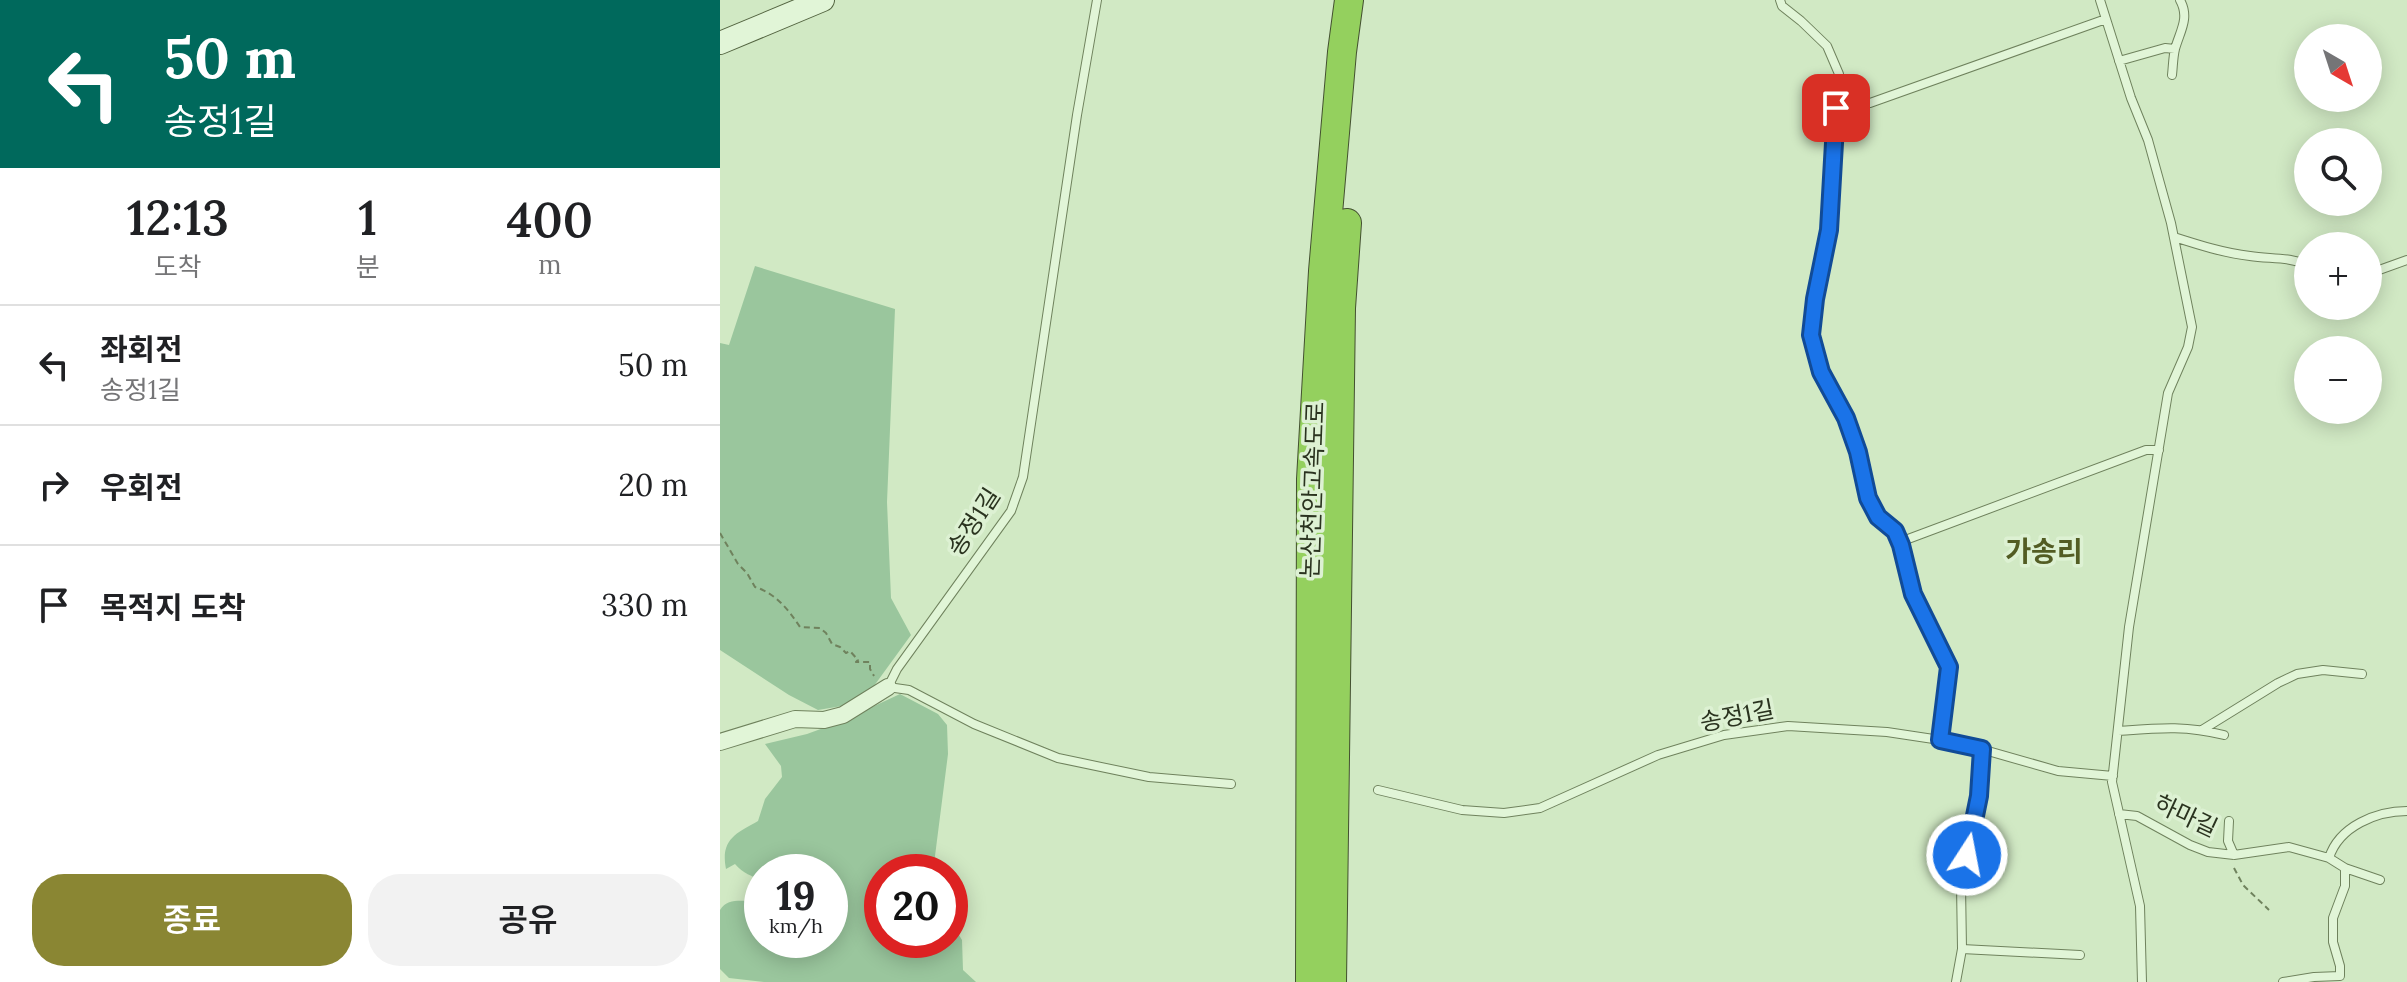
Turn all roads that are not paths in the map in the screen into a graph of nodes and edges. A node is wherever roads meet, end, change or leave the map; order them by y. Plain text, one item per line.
1 (823, 0) edge
2 (1097, 0) edge
3 (1349, 0) edge
4 (1367, 0) edge
5 (1780, 0) edge
6 (2100, 0) edge
7 (2180, 0) edge
8 (2106, 19) junction
9 (720, 43) edge
10 (2175, 49) junction
11 (2119, 61) junction
12 (2172, 75) dead end
13 (1837, 102) junction
14 (2174, 237) junction
15 (2407, 260) edge
16 (2294, 262) edge
17 (2382, 269) edge
18 (2159, 450) junction
19 (1900, 542) junction
20 (2362, 674) dead end
21 (886, 688) junction
22 (2202, 730) junction
23 (2118, 731) junction
24 (2224, 735) dead end
25 (1940, 740) junction
26 (720, 742) edge
27 (1982, 749) junction
28 (2113, 776) junction
29 (1231, 784) dead end
30 (1378, 790) dead end
31 (2407, 811) edge
32 (2119, 814) junction
33 (2229, 821) dead end
34 (2234, 855) junction
35 (2329, 858) junction
36 (2345, 868) junction
37 (2380, 880) dead end
38 (1321, 918) junction
39 (1962, 949) junction
40 (2080, 955) dead end
41 (1310, 982) edge
42 (1332, 982) edge
43 (1956, 982) edge
44 (2142, 982) edge
45 (2283, 982) edge

1 - 9 street
2 - 21 lane, 송정1길
3 - 38 highway, 논산천안고속도로
4 - 38 highway, 논산천안고속도로
5 - 13 lane
6 - 8 lane
7 - 10 lane
8 - 11 lane
8 - 13 lane
10 - 11 lane
10 - 12 lane
11 - 14 lane
13 - 19 lane
14 - 16 lane
14 - 18 lane
15 - 17 lane
18 - 19 lane
18 - 23 lane
19 - 25 lane
20 - 22 lane
21 - 26 street
21 - 29 lane
22 - 23 lane
22 - 24 lane
23 - 28 lane
25 - 27 lane, 송정1길
25 - 30 lane, 송정1길
27 - 28 lane, 송정1길
27 - 39 lane
28 - 32 lane
31 - 35 lane
32 - 34 lane, 하마길
32 - 44 lane
33 - 34 lane
34 - 35 lane, 하마길
35 - 36 lane, 하마길
36 - 37 lane, 하마길
36 - 45 lane
38 - 41 highway, 논산천안고속도로
38 - 42 highway, 논산천안고속도로
39 - 40 lane
39 - 43 lane

